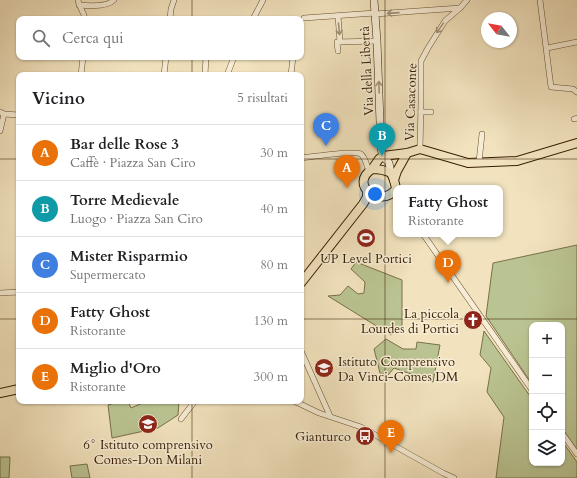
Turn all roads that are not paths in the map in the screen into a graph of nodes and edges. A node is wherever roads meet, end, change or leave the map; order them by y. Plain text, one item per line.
1 (114, 0) edge
2 (174, 0) edge
3 (263, 0) edge
4 (374, 0) edge
5 (467, 0) edge
6 (540, 0) edge
7 (78, 3) edge
8 (460, 8) junction
9 (375, 14) junction
10 (84, 16) edge
11 (170, 16) edge
12 (255, 16) edge
13 (338, 16) junction
14 (304, 18) dead end
15 (377, 41) junction
16 (340, 42) junction
17 (577, 42) edge
18 (547, 48) junction
19 (338, 51) dead end
20 (83, 60) edge
21 (166, 60) edge
22 (206, 60) edge
23 (233, 60) edge
24 (293, 60) edge
25 (81, 72) edge
26 (164, 72) edge
27 (205, 72) edge
28 (228, 72) edge
29 (292, 72) edge
30 (577, 92) edge
31 (421, 112) junction
32 (431, 112) dead end
33 (2, 113) edge
34 (16, 115) edge
35 (0, 131) edge
36 (482, 134) dead end
37 (577, 143) edge
38 (420, 149) junction
39 (407, 153) junction
40 (383, 156) junction
41 (304, 158) edge
42 (479, 162) junction
43 (370, 170) junction
44 (394, 185) edge
45 (394, 185) edge
46 (393, 186) edge
47 (393, 188) edge
48 (367, 190) junction
49 (376, 196) junction
50 (363, 204) junction
51 (425, 237) edge
52 (304, 278) edge
53 (16, 292) edge
54 (0, 293) edge
55 (304, 358) edge
56 (529, 386) edge
57 (16, 390) edge
58 (0, 393) edge
59 (193, 404) edge
60 (300, 404) edge
61 (330, 416) junction
62 (181, 419) dead end
63 (565, 437) edge
64 (577, 454) edge
65 (454, 478) edge

1 - 7 street
2 - 11 street
3 - 12 street
4 - 9 street, Via della Libertà
5 - 8 street, Via Casaconte
6 - 18 street
7 - 10 street
8 -> 9 street
8 -> 31 street, Via Casaconte
9 - 13 street
9 - 15 street, Via della Libertà
13 - 14 street
13 -> 16 street
15 - 16 street
40 -> 15 street, Via della Libertà
16 - 19 street
17 - 18 street
18 - 30 street
20 - 25 street
21 - 26 street
22 - 27 street
23 - 28 street
24 - 29 street
31 - 32 street
31 - 38 street, Via Casaconte
33 - 34 street
33 - 35 street
36 - 42 street
37 - 42 main road
38 - 39 main road
38 - 42 main road
39 - 40 main road
39 - 45 main road
40 - 43 main road
40 - 44 street, Via della Libertà
41 - 43 street
43 - 46 main road
43 - 48 main road
47 - 49 main road
48 - 49 main road
48 - 50 main road
49 - 50 main road
50 - 52 main road
51 - 56 street
53 - 54 street
55 - 61 street
57 - 58 main road
59 - 62 street
60 - 61 street
61 - 65 street
63 - 64 street

